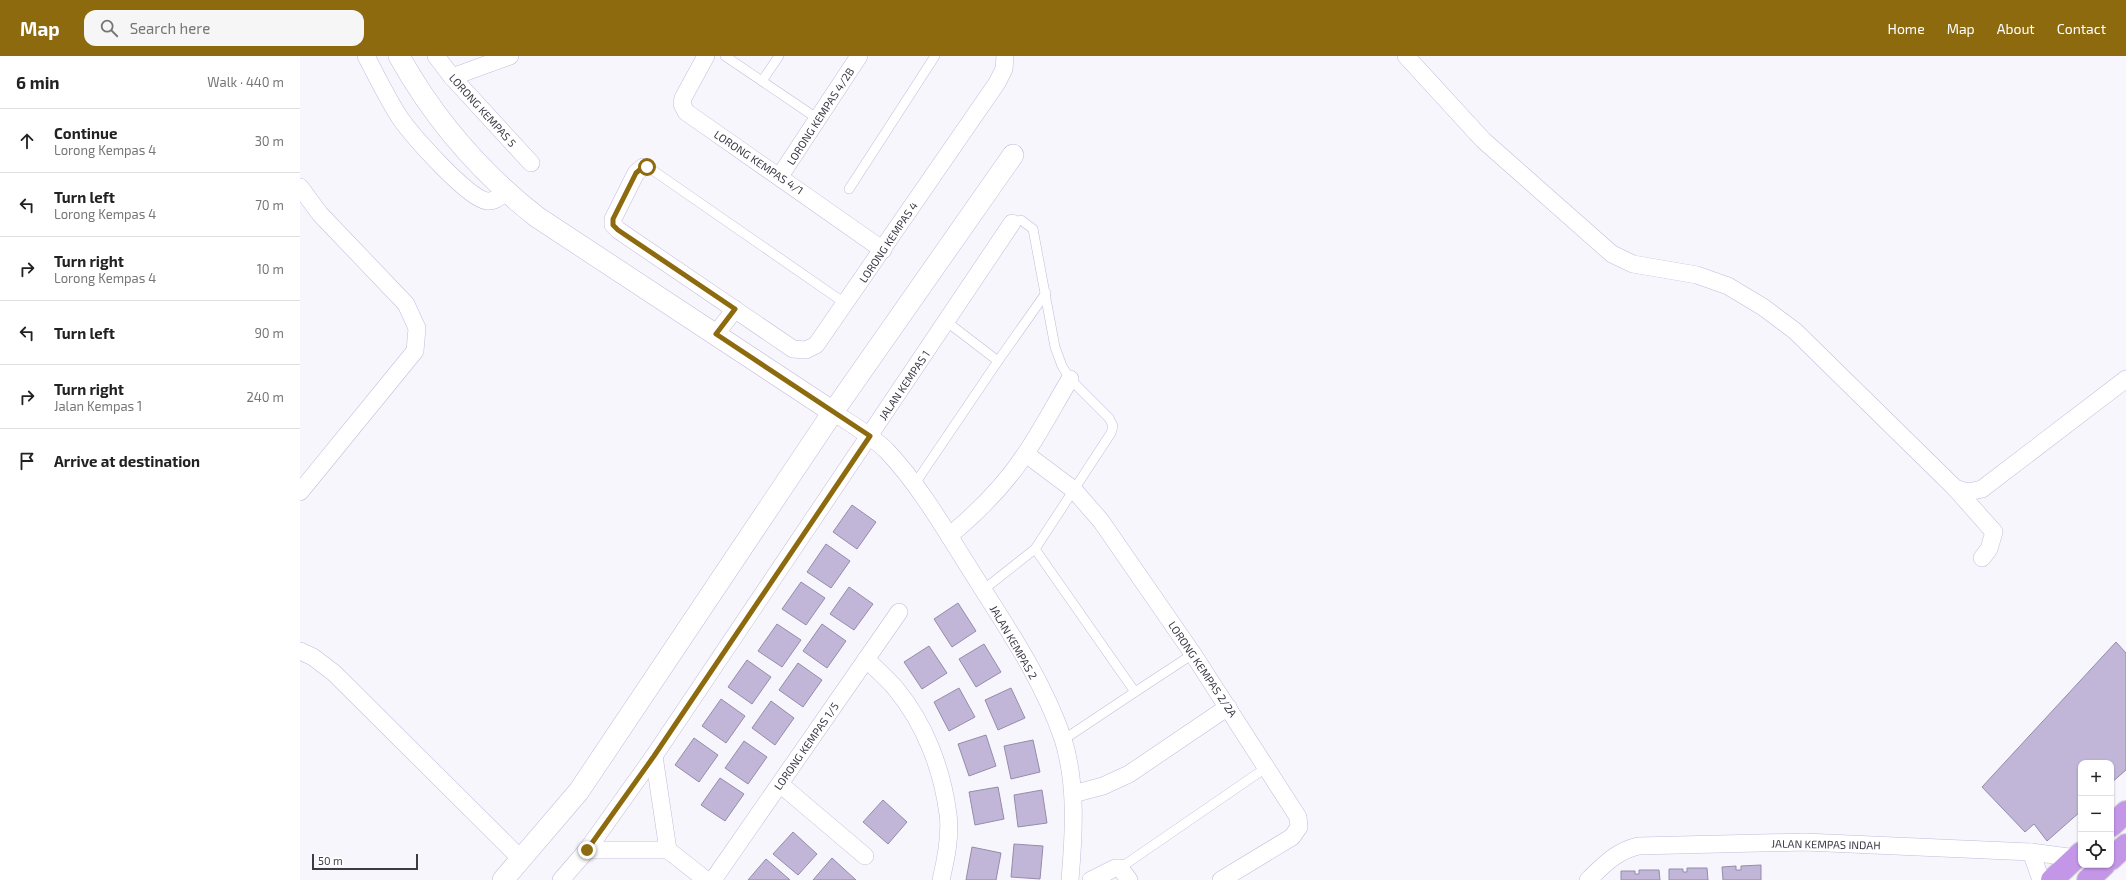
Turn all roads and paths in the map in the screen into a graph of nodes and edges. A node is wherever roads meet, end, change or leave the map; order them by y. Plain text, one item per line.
1 (366, 56) edge
2 (399, 56) edge
3 (436, 56) edge
4 (510, 56) edge
5 (706, 56) edge
6 (725, 56) edge
7 (779, 56) edge
8 (859, 56) edge
9 (935, 56) edge
10 (1005, 56) edge
11 (1406, 56) edge
12 (452, 77) junction
13 (762, 81) junction
14 (818, 118) junction
15 (1013, 155) dead end
16 (531, 163) dead end
17 (643, 167) joint
18 (780, 176) junction
19 (300, 187) edge
20 (848, 189) dead end
21 (506, 192) junction
22 (1012, 223) joint
23 (882, 250) junction
24 (1046, 293) junction
25 (846, 304) junction
26 (735, 309) junction
27 (947, 322) junction
28 (716, 334) junction
29 (998, 361) junction
30 (1070, 379) junction
31 (2126, 379) edge
32 (833, 412) junction
33 (870, 436) junction
34 (1026, 454) junction
35 (914, 486) junction
36 (1955, 488) junction
37 (1074, 490) junction
38 (300, 492) edge
39 (949, 536) junction
40 (1035, 549) junction
41 (1982, 558) dead end
42 (983, 590) junction
43 (898, 612) dead end
44 (300, 651) edge
45 (1193, 654) junction
46 (866, 659) junction
47 (1135, 692) junction
48 (1228, 707) junction
49 (1063, 740) junction
50 (654, 756) junction
51 (1267, 767) junction
52 (780, 784) junction
53 (1073, 794) junction
54 (2126, 812) edge
55 (2114, 823) edge
56 (2126, 845) edge
57 (587, 850) junction
58 (668, 850) junction
59 (2031, 852) junction
60 (865, 856) dead end
61 (2078, 856) edge
62 (2114, 856) edge
63 (521, 860) junction
64 (2101, 868) edge
65 (1124, 874) edge
66 (503, 880) edge
67 (561, 880) edge
68 (706, 880) edge
69 (713, 880) edge
70 (941, 880) edge
71 (1070, 880) edge
72 (1091, 880) edge
73 (1221, 880) edge
74 (1588, 880) edge
75 (2041, 880) edge
76 (2052, 880) edge
77 (2088, 880) edge

1 - 21 street
2 - 21 street
3 - 12 street, LORONG KEMPAS 5
4 - 12 street
5 - 18 street, LORONG KEMPAS 4/1
6 - 13 lane
7 - 13 lane
8 - 14 street, LORONG KEMPAS 4/2B
9 - 20 lane
10 - 23 street, LORONG KEMPAS 4
11 - 36 street
12 - 16 street, LORONG KEMPAS 5
13 - 14 lane
14 - 18 street, LORONG KEMPAS 4/2B
15 - 32 street
17 - 25 lane
17 - 26 street, LORONG KEMPAS 4
18 - 23 street, LORONG KEMPAS 4/1
19 - 38 street
21 - 28 street
22 - 24 lane
22 - 27 street, JALAN KEMPAS 1
23 - 25 street, LORONG KEMPAS 4
24 - 29 lane
24 - 30 lane
25 - 26 street, LORONG KEMPAS 4
26 - 28 street
27 - 29 lane
27 - 33 street, JALAN KEMPAS 1
28 - 32 street
29 - 35 lane
30 - 34 street
30 - 37 lane
31 - 36 street
32 - 33 street, JALAN KEMPAS 2
32 - 63 street
33 - 35 street, JALAN KEMPAS 2
33 - 50 street, JALAN KEMPAS 1
34 - 37 street, LORONG KEMPAS 2/2A
34 - 39 street
35 - 39 street, JALAN KEMPAS 2
36 - 41 street
37 - 40 lane
37 - 45 street, LORONG KEMPAS 2/2A
39 - 42 street, JALAN KEMPAS 2
40 - 42 lane
40 - 47 lane
42 - 49 street, JALAN KEMPAS 2
43 - 46 street, LORONG KEMPAS 1/5
44 - 63 street
45 - 47 lane
45 - 48 street, LORONG KEMPAS 2/2A
46 - 52 street, LORONG KEMPAS 1/5
46 - 70 street
47 - 49 lane
48 - 51 street, LORONG KEMPAS 2/2A
48 - 53 street
49 - 53 street, JALAN KEMPAS 2
50 - 57 street, JALAN KEMPAS 1
50 - 58 street
51 - 65 lane
51 - 73 street, LORONG KEMPAS 2/2A
52 - 60 street
52 - 69 street, LORONG KEMPAS 1/5
53 - 71 street, JALAN KEMPAS 2
54 - 55 highway
56 - 62 highway
57 - 58 street
57 - 67 street, JALAN KEMPAS 1
58 - 68 street
59 - 61 street, JALAN KEMPAS INDAH
59 - 74 street, JALAN KEMPAS INDAH
59 - 75 street
61 - 76 highway
63 - 66 street
64 - 77 highway
65 - 72 street

